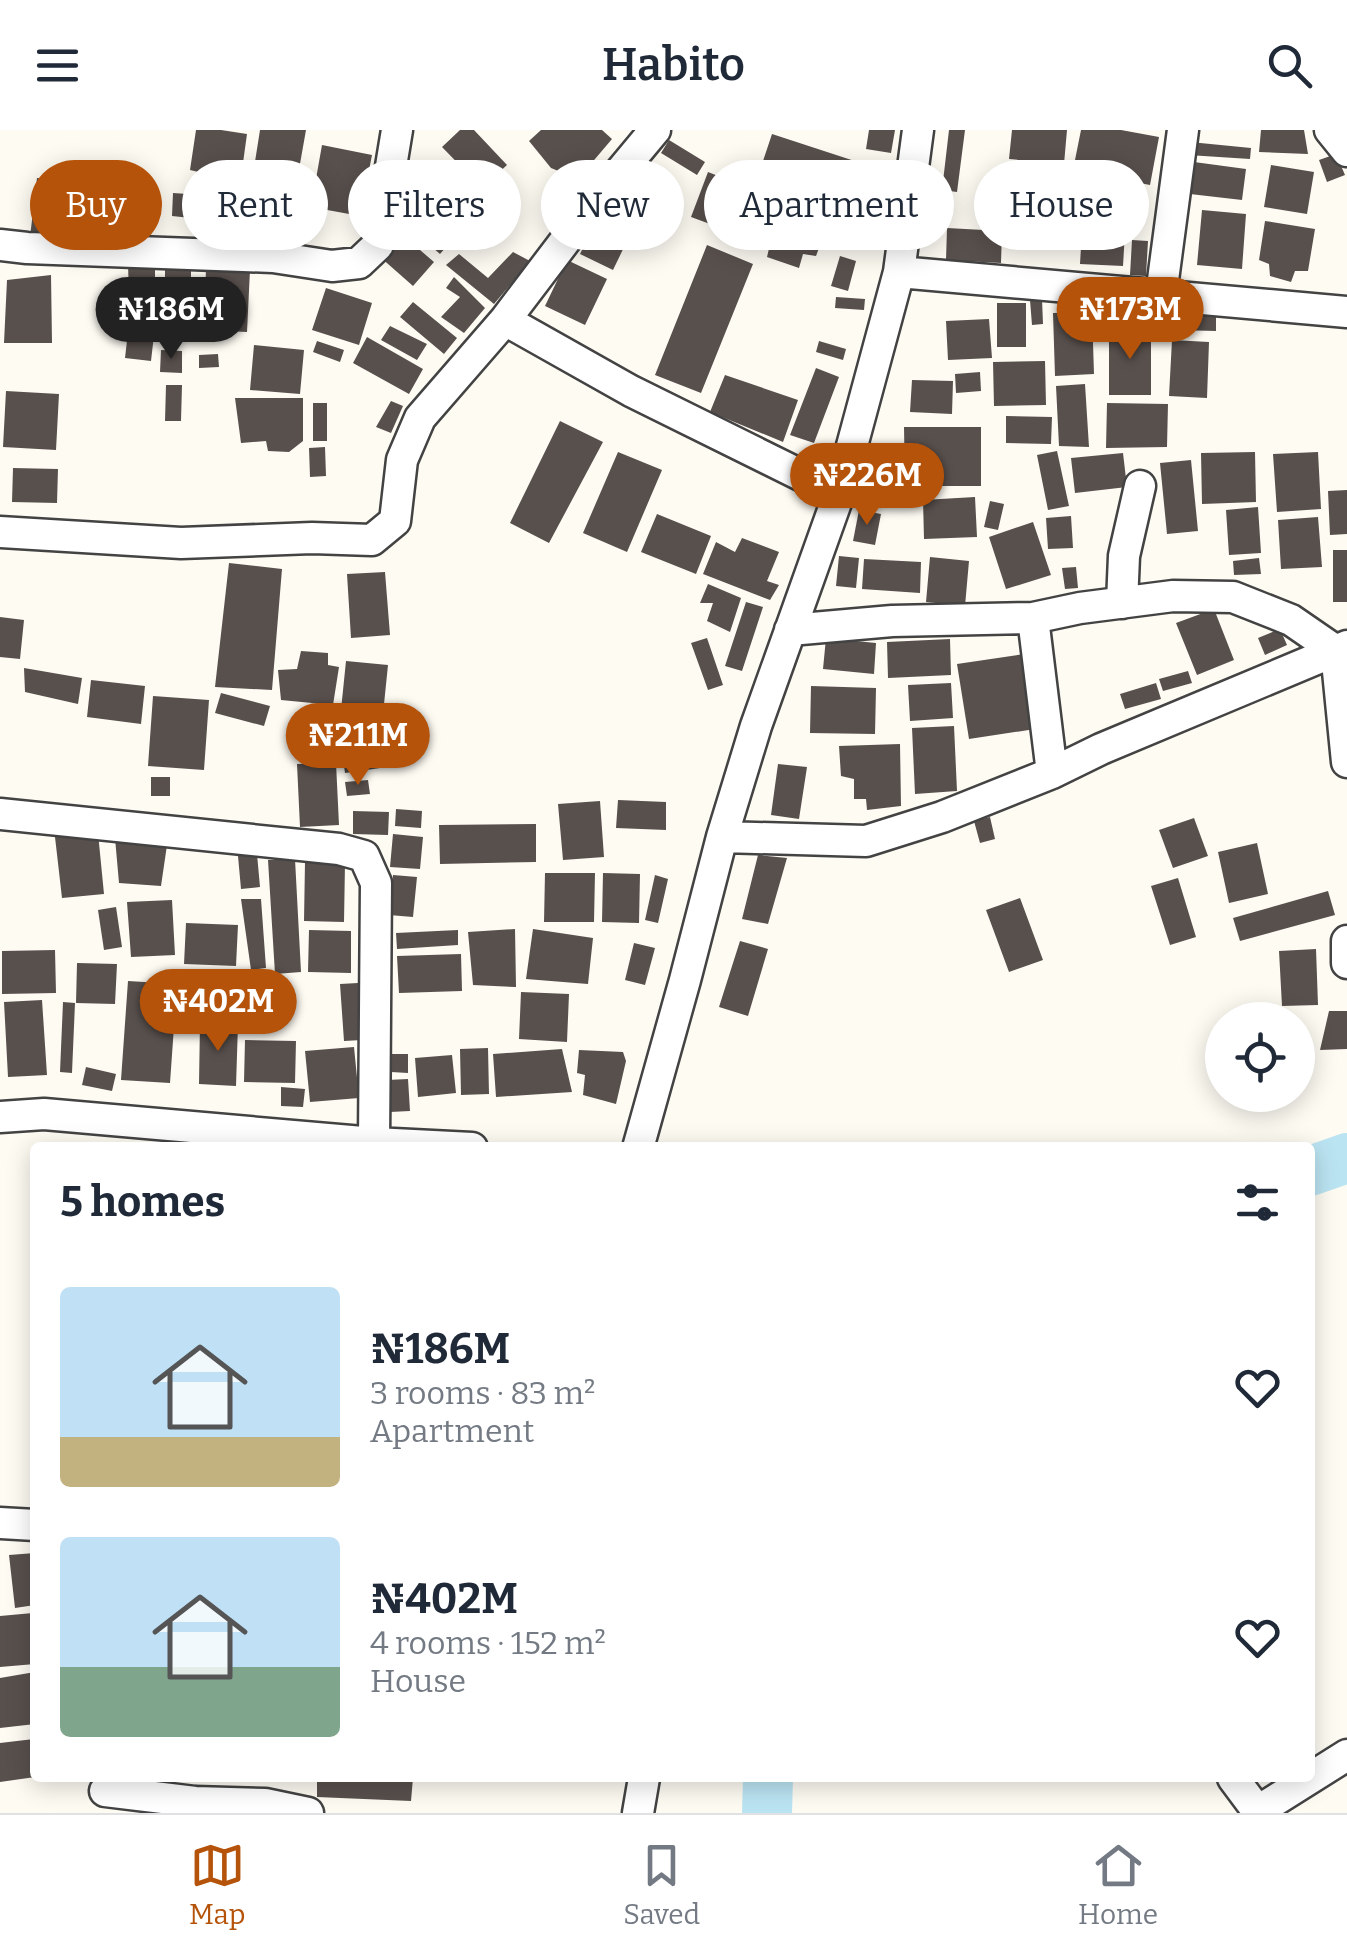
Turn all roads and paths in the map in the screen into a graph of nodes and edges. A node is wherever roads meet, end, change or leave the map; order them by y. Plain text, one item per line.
1 (398, 130) edge
2 (654, 130) edge
3 (918, 130) edge
4 (1184, 130) edge
5 (1330, 130) edge
6 (1347, 151) edge
7 (0, 245) edge
8 (899, 272) junction
9 (1161, 295) junction
10 (1347, 312) edge
11 (505, 320) junction
12 (1140, 486) dead end
13 (839, 494) junction
14 (0, 532) edge
15 (1122, 604) junction
16 (1034, 618) junction
17 (790, 630) junction
18 (1342, 648) edge
19 (1347, 762) edge
20 (1052, 773) junction
21 (0, 814) edge
22 (722, 837) junction
23 (1347, 941) edge
24 (1347, 963) edge
25 (0, 1117) edge
26 (340, 1142) edge
27 (372, 1142) edge
28 (640, 1142) edge
29 (0, 1523) edge
30 (30, 1525) edge
31 (1347, 1755) edge
32 (1315, 1775) edge
33 (643, 1782) edge
34 (1237, 1782) edge
35 (1305, 1782) edge
36 (272, 1791) edge
37 (105, 1794) edge
38 (1258, 1812) edge
39 (308, 1813) edge
40 (638, 1813) edge

1 - 7 street
2 - 11 street
3 - 8 street
4 - 9 street
5 - 6 street
8 - 9 street
8 - 13 street
9 - 10 street
11 - 13 street
11 - 14 street
12 - 15 street
13 - 17 street
15 - 16 street
15 - 18 street
16 - 17 street
16 - 20 street
17 - 22 street
18 - 19 street
18 - 20 street
20 - 22 street
21 - 27 street
22 - 28 street
23 - 24 street
25 - 26 street
29 - 30 street
31 - 32 street
33 - 40 street
34 - 38 street
35 - 38 street
36 - 37 street
36 - 39 street

